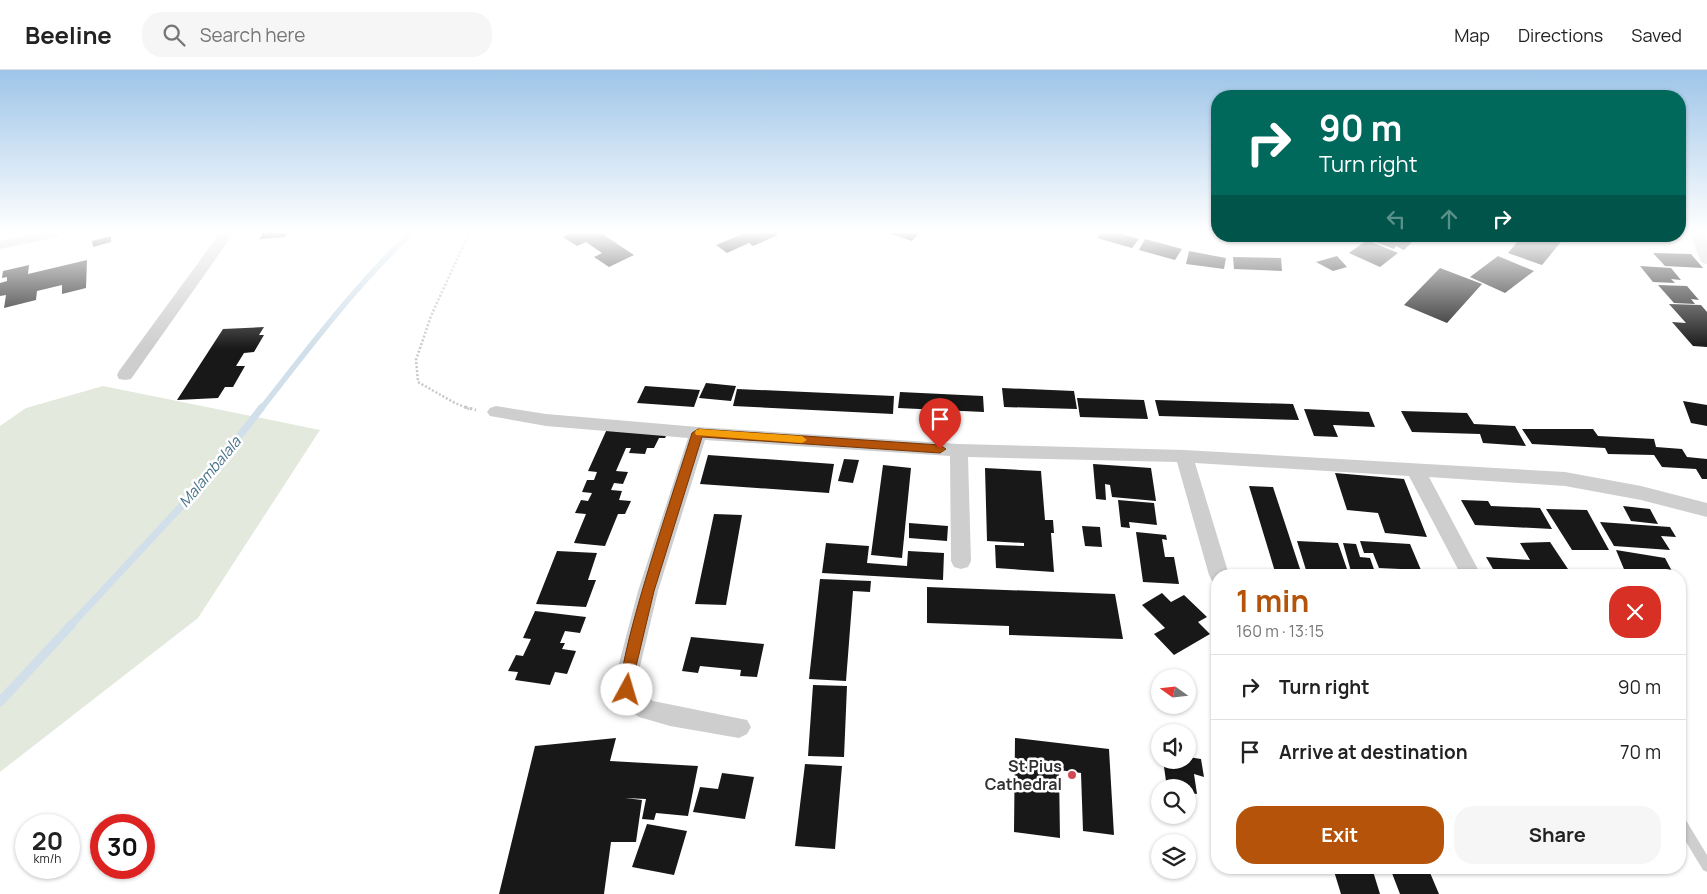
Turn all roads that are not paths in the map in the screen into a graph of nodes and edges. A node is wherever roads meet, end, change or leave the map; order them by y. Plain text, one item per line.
1 (200, 271) edge
2 (126, 375) dead end
3 (496, 412) road end
4 (698, 433) junction
5 (959, 450) junction
6 (1184, 456) junction
7 (1415, 470) junction
8 (1707, 510) edge
9 (961, 561) dead end
10 (1218, 569) edge
11 (1468, 569) edge
12 (739, 727) dead end
13 (1686, 832) edge
14 (1707, 866) edge

1 - 2 street
3 - 4 street
4 - 5 street
4 - 12 street
5 - 6 street
5 - 9 street
6 - 7 street
6 - 10 street
7 - 8 street
7 - 11 street
13 - 14 lane

